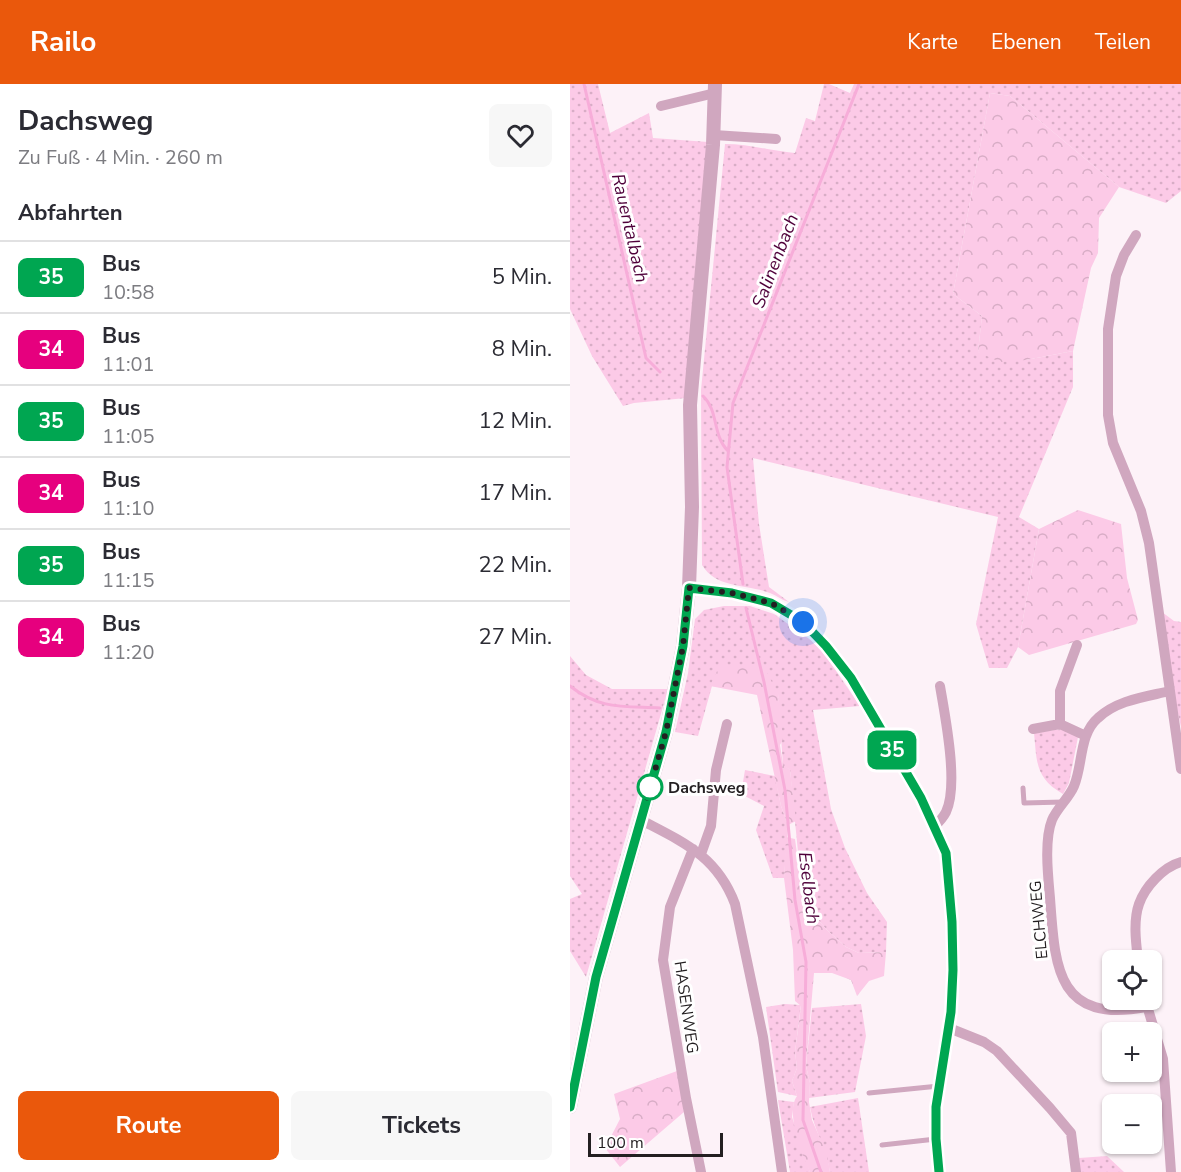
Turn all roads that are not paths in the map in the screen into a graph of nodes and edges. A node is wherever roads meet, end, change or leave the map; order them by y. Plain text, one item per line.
1 (715, 88) edge
2 (661, 106) dead end
3 (776, 139) dead end
4 (714, 140) junction
5 (1136, 235) dead end
6 (689, 588) junction
7 (1077, 645) dead end
8 (940, 686) dead end
9 (1170, 691) junction
10 (727, 724) dead end
11 (1060, 724) junction
12 (1033, 729) dead end
13 (1086, 736) junction
14 (1181, 769) edge
15 (1023, 789) dead end
16 (1064, 802) junction
17 (641, 820) junction
18 (934, 827) junction
19 (697, 852) junction
20 (1181, 862) edge
21 (1137, 950) edge
22 (1102, 1009) edge
23 (1147, 1010) edge
24 (949, 1028) junction
25 (939, 1086) junction
26 (869, 1093) dead end
27 (570, 1107) edge
28 (936, 1139) junction
29 (882, 1145) dead end
30 (701, 1172) edge
31 (782, 1172) edge
32 (939, 1172) edge
33 (1076, 1172) edge
34 (1171, 1172) edge

1 - 2 street
1 - 4 street
3 - 4 street
4 - 6 street
5 - 9 street
6 - 17 street
6 - 18 street
7 - 11 street
8 - 18 street
9 - 13 street, ELCHWEG
9 - 14 street
10 - 19 street, HASENWEG
11 - 12 street
11 - 13 street
13 - 16 street, ELCHWEG
15 - 16 lane
16 - 22 street, ELCHWEG
17 - 19 street
17 - 27 street
18 - 24 street
19 - 30 street, HASENWEG
19 - 31 street
20 - 21 street
23 - 34 street
24 - 25 street
24 - 33 street
25 - 26 lane
25 - 28 street
28 - 29 lane
28 - 32 street

